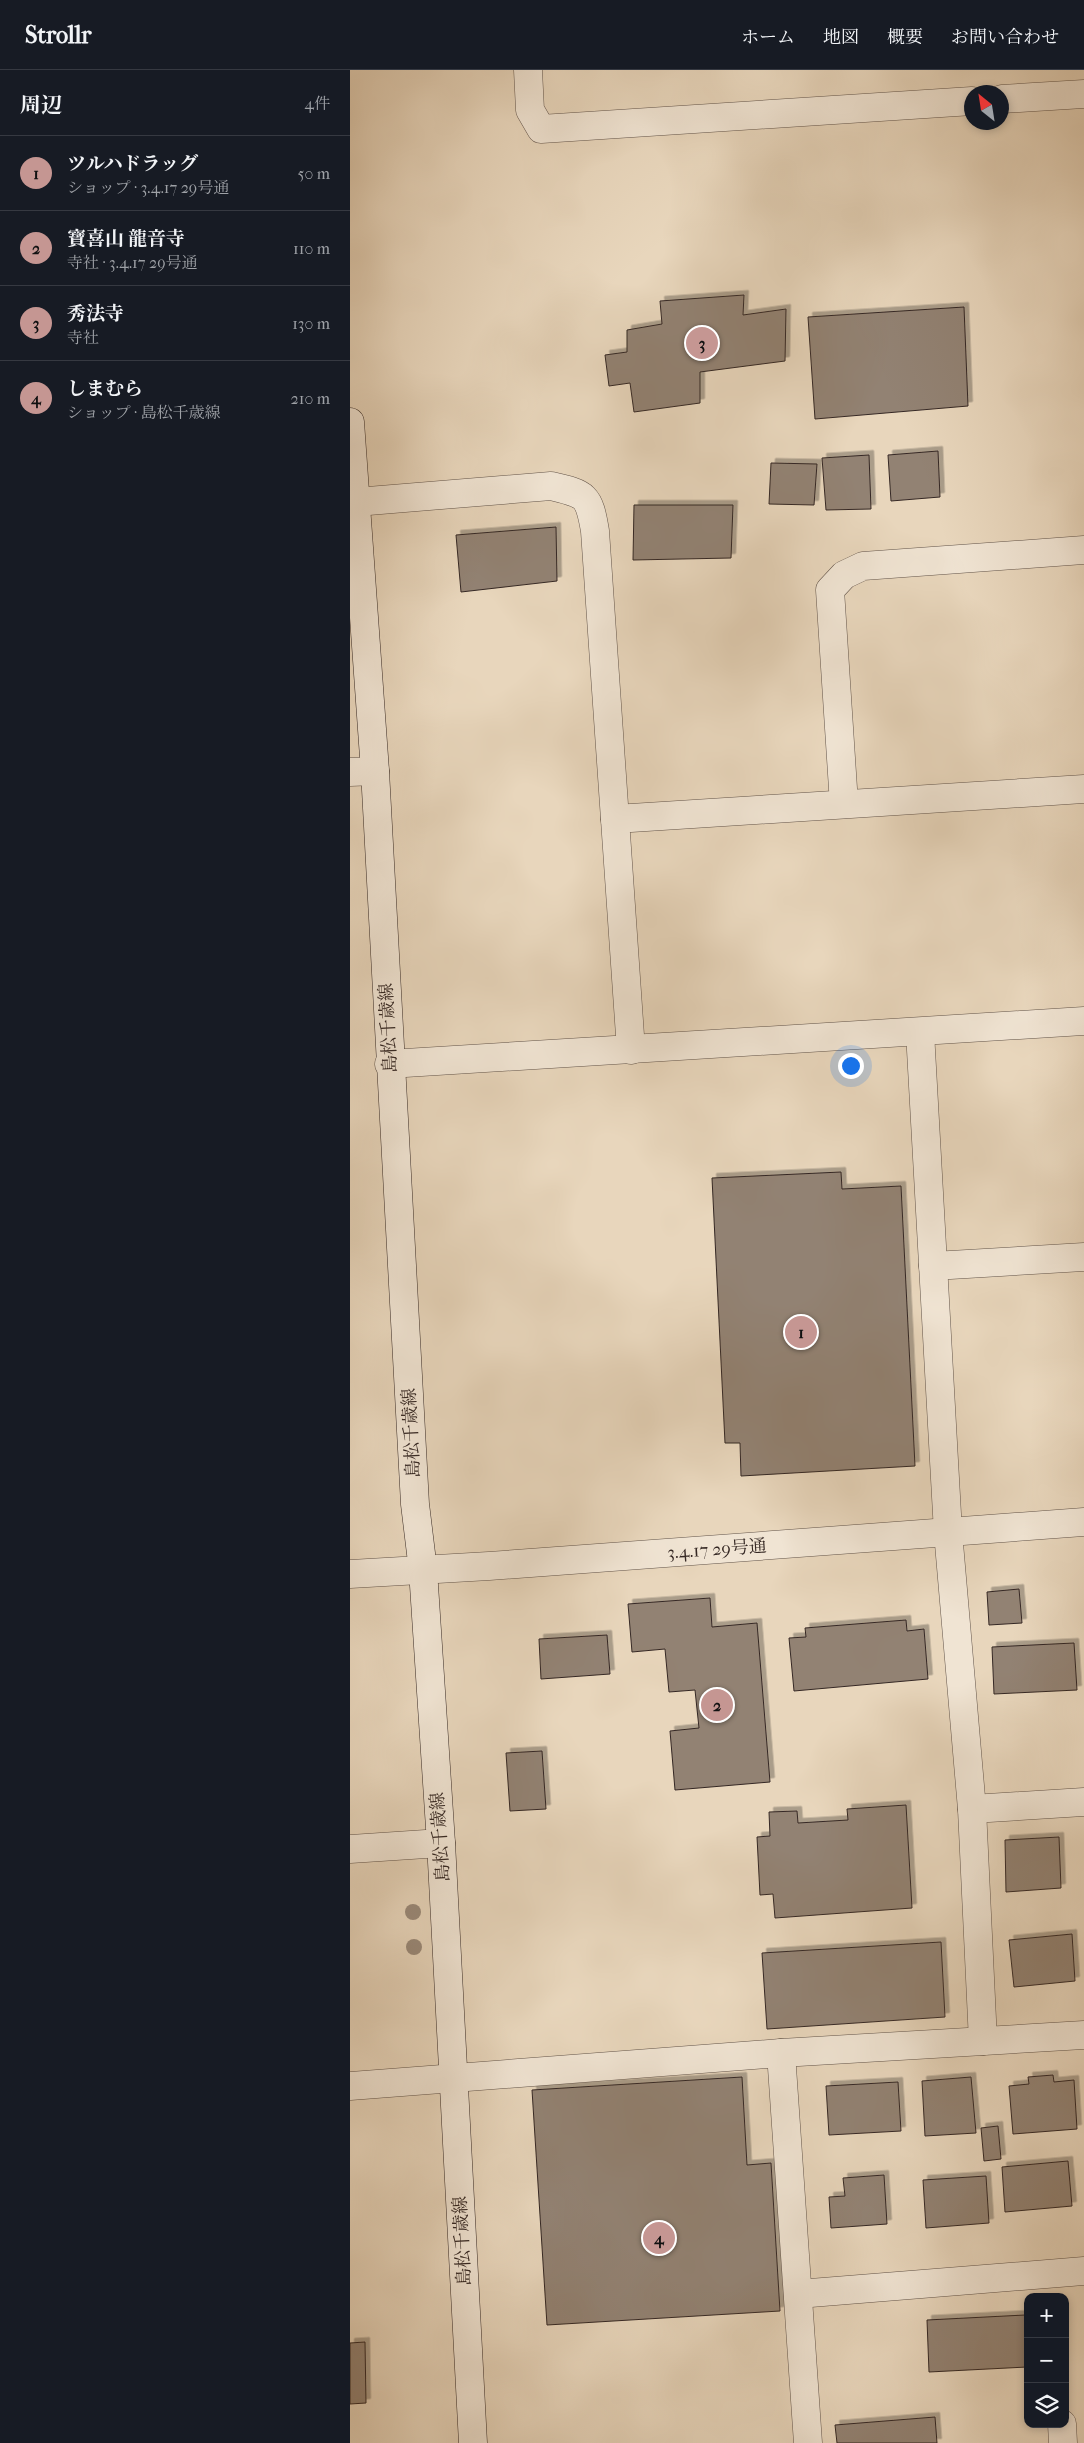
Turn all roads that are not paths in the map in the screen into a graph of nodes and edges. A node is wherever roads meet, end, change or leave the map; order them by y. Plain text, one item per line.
1 (528, 70) edge
2 (1084, 94) edge
3 (1009, 99) edge
4 (964, 102) edge
5 (350, 422) edge
6 (356, 502) junction
7 (1084, 550) edge
8 (362, 771) edge
9 (1084, 789) edge
10 (844, 804) junction
11 (615, 819) junction
12 (1084, 1021) edge
13 (920, 1032) junction
14 (631, 1050) junction
15 (389, 1064) junction
16 (1084, 1257) edge
17 (933, 1266) junction
18 (1084, 1522) edge
19 (948, 1532) junction
20 (423, 1570) junction
21 (350, 1574) edge
22 (1084, 1802) edge
23 (972, 1810) junction
24 (441, 1843) junction
25 (350, 1849) edge
26 (1084, 2035) edge
27 (983, 2041) junction
28 (781, 2053) junction
29 (452, 2080) junction
30 (350, 2086) edge
31 (1084, 2272) edge
32 (1052, 2285) edge
33 (798, 2294) junction
34 (1062, 2428) edge
35 (473, 2443) edge
36 (808, 2443) edge
37 (1063, 2443) edge

1 - 4 street
2 - 3 street
5 - 6 street, 島松千歳線
6 - 8 street, 島松千歳線
6 - 11 street
7 - 10 street
8 - 15 street, 島松千歳線
9 - 10 street
10 - 11 street
11 - 14 street
12 - 13 street
13 - 14 street
13 - 17 street
14 - 15 street
15 - 20 street, 島松千歳線
16 - 17 street
17 - 19 street
18 - 19 street, 3.4.17 29号通
19 - 20 street, 3.4.17 29号通
19 - 23 street
20 - 21 street, 3.4.17 29号通
20 - 24 street, 島松千歳線
22 - 23 street
23 - 27 street
24 - 25 street
24 - 29 street, 島松千歳線
26 - 27 street
27 - 28 street
28 - 29 street
28 - 33 street
29 - 30 street
29 - 35 street, 島松千歳線
31 - 32 street
32 - 33 street
33 - 36 street
34 - 37 street

